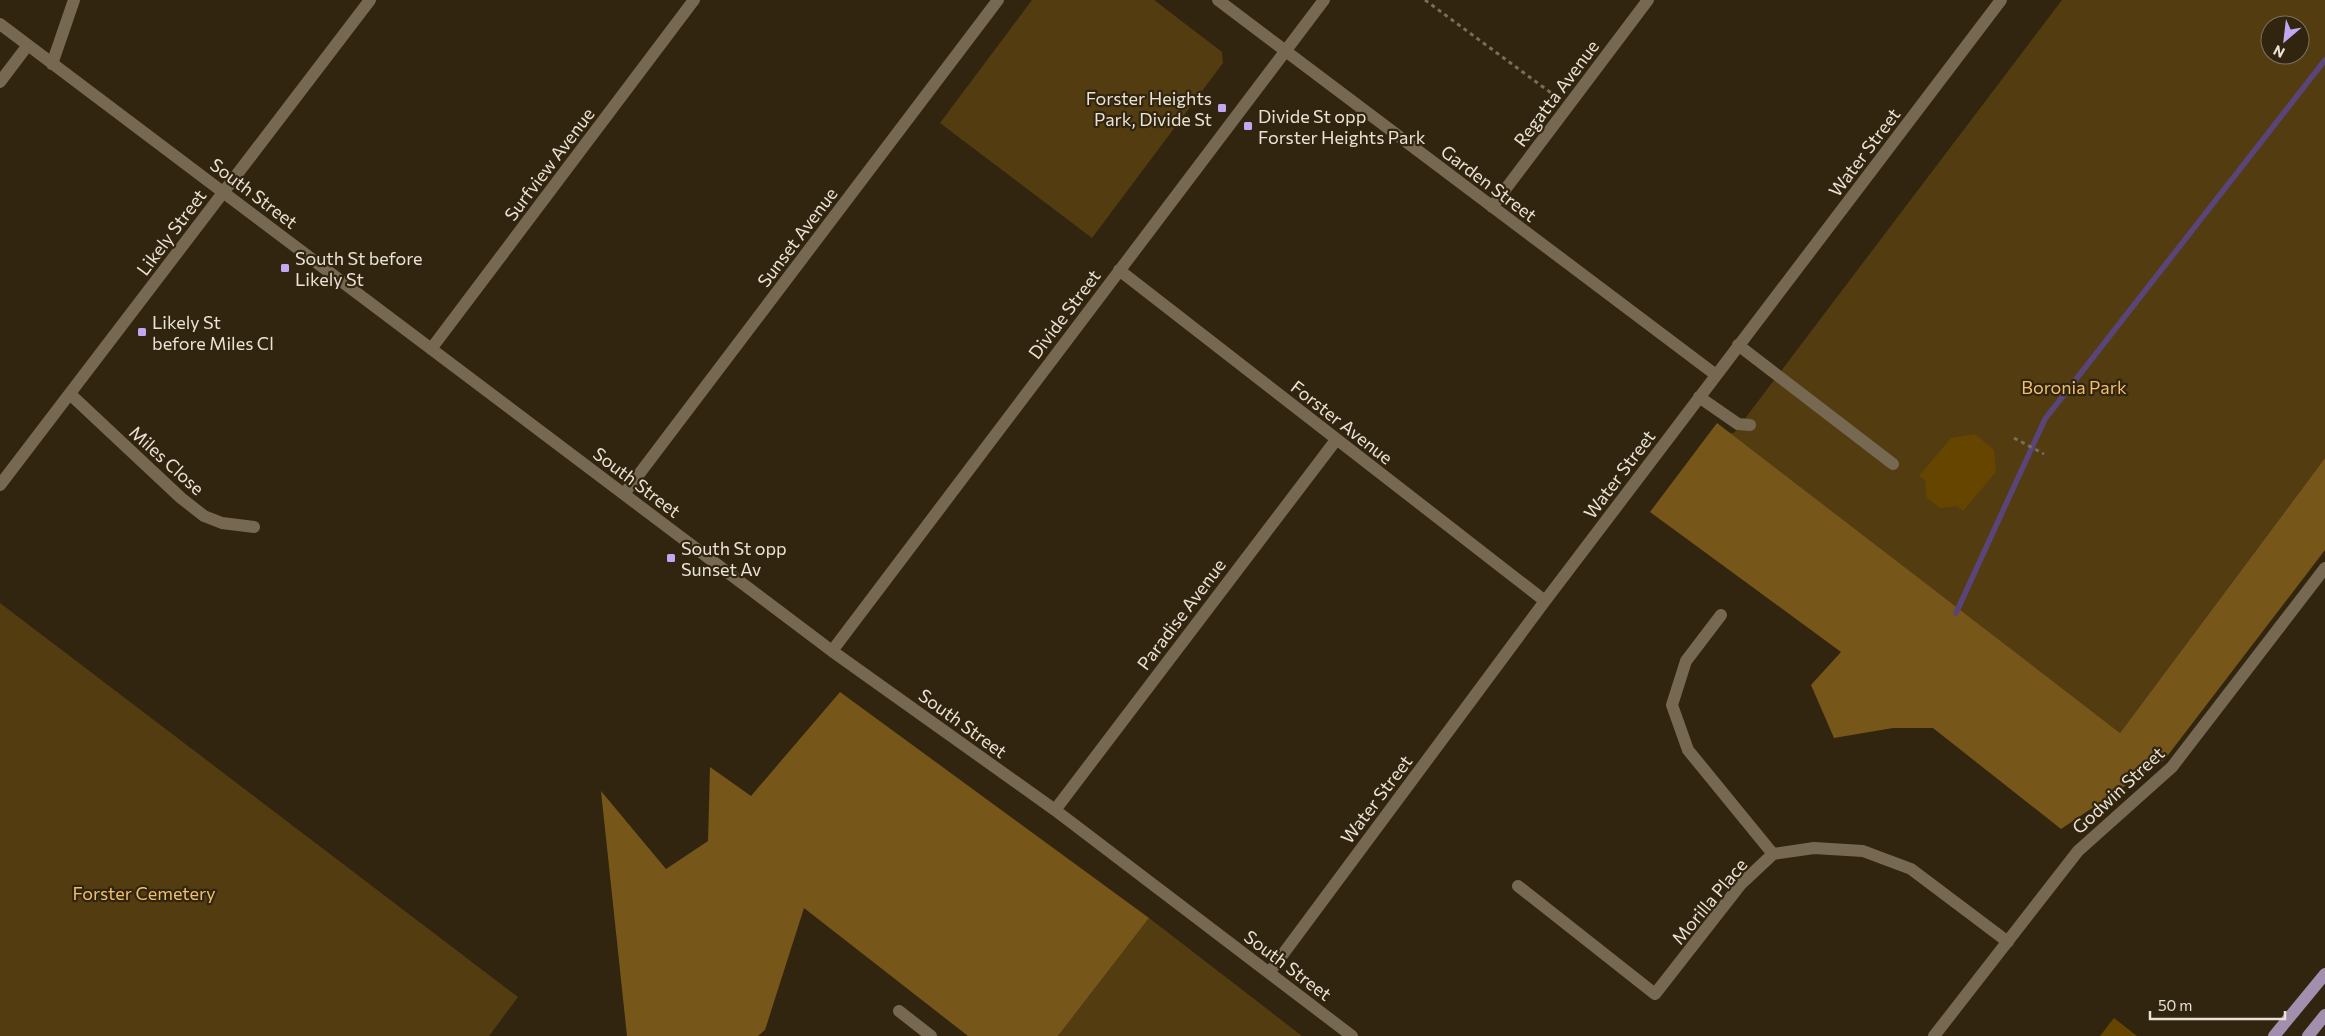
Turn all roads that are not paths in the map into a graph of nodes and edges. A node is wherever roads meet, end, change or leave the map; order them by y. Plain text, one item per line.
1 (74, 0) edge
2 (370, 0) edge
3 (694, 0) edge
4 (998, 0) edge
5 (1218, 0) edge
6 (1324, 0) edge
7 (1648, 0) edge
8 (2001, 0) edge
9 (0, 24) edge
10 (28, 45) junction
11 (1285, 51) junction
12 (52, 64) junction
13 (0, 82) edge
14 (224, 192) junction
15 (1492, 207) junction
16 (1119, 270) junction
17 (1738, 345) junction
18 (431, 349) junction
19 (1716, 375) junction
20 (70, 394) junction
21 (1699, 397) junction
22 (1750, 425) dead end
23 (1336, 440) junction
24 (1893, 464) dead end
25 (0, 486) edge
26 (624, 494) junction
27 (254, 527) dead end
28 (2325, 568) edge
29 (1545, 601) junction
30 (1721, 615) dead end
31 (832, 651) junction
32 (1055, 810) junction
33 (1772, 854) junction
34 (1518, 886) dead end
35 (2008, 942) junction
36 (1269, 973) junction
37 (2325, 974) edge
38 (899, 1011) dead end
39 (2325, 1015) edge
40 (932, 1036) edge
41 (1352, 1036) edge
42 (1934, 1036) edge
43 (2274, 1036) edge
44 (2308, 1036) edge

1 - 12 street
2 - 14 street, Likely Street
3 - 18 street, Surfview Avenue
4 - 26 street, Sunset Avenue
5 - 11 street, Garden Street
6 - 11 street, Divide Street
7 - 15 street, Regatta Avenue
8 - 17 street, Water Street
9 - 10 street, South Street
10 - 12 street, South Street
10 - 13 street
11 - 15 street, Garden Street
11 - 16 street, Divide Street
12 - 14 street, South Street
14 - 18 street, South Street
14 - 20 street, Likely Street
15 - 19 street, Garden Street
16 - 23 street, Forster Avenue
16 - 31 street, Divide Street
17 - 19 street, Water Street
17 - 24 street
18 - 26 street, South Street
19 - 21 street, Water Street
20 - 25 street, Likely Street
20 - 27 street, Miles Close
21 - 22 street
21 - 29 street, Water Street
23 - 29 street, Forster Avenue
23 - 32 street, Paradise Avenue
26 - 31 street, South Street
28 - 35 street, Godwin Street
29 - 36 street, Water Street
30 - 33 street
31 - 32 street, South Street
32 - 36 street, South Street
33 - 34 street, Morilla Place
33 - 35 street, Morilla Place
35 - 42 street, Godwin Street
36 - 41 street, South Street
37 - 43 main road
38 - 40 street
39 - 44 main road

